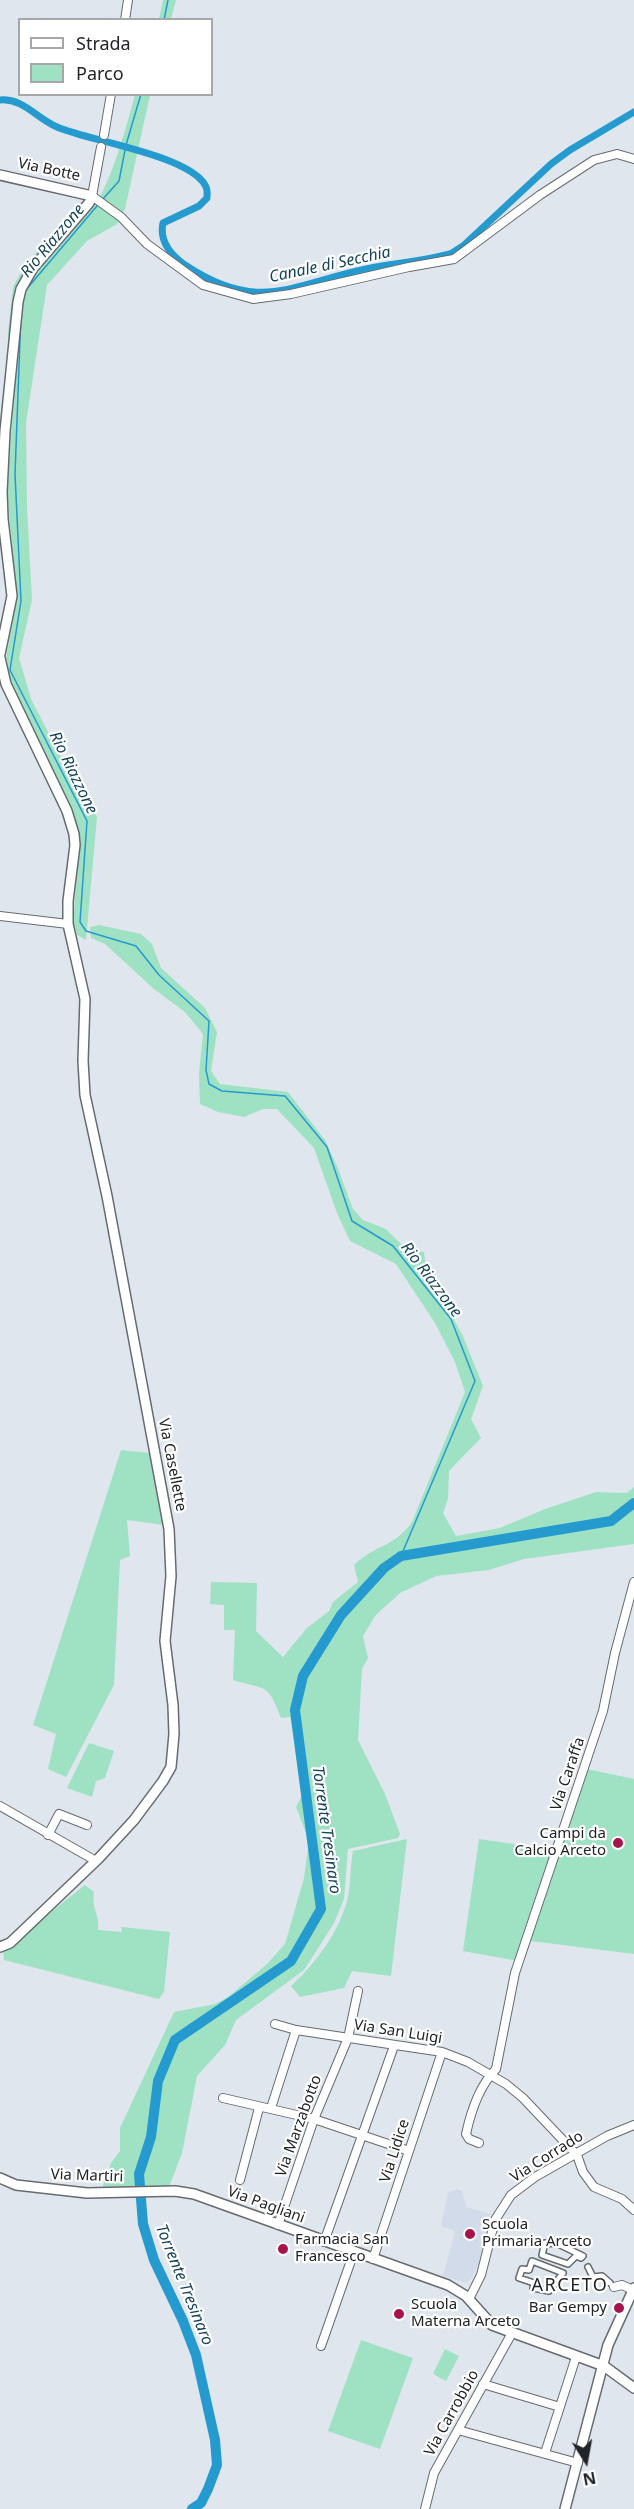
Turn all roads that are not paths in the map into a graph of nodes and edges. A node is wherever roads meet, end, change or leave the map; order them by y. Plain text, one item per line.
1 (128, 0) edge
2 (125, 18) edge
3 (111, 96) edge
4 (104, 135) dead end
5 (101, 147) dead end
6 (634, 159) edge
7 (0, 175) edge
8 (95, 197) junction
9 (2, 535) edge
10 (0, 656) edge
11 (0, 916) edge
12 (68, 924) junction
13 (634, 1582) edge
14 (0, 1806) edge
15 (87, 1825) dead end
16 (48, 1835) junction
17 (96, 1861) junction
18 (0, 1947) edge
19 (358, 1991) dead end
20 (275, 2024) dead end
21 (296, 2030) junction
22 (348, 2038) junction
23 (394, 2046) junction
24 (442, 2052) junction
25 (490, 2075) junction
26 (223, 2098) dead end
27 (259, 2108) junction
28 (271, 2108) junction
29 (314, 2119) junction
30 (634, 2125) edge
31 (362, 2136) junction
32 (479, 2143) dead end
33 (410, 2151) junction
34 (576, 2155) junction
35 (0, 2178) edge
36 (240, 2180) dead end
37 (175, 2191) joint
38 (634, 2210) edge
39 (278, 2225) junction
40 (324, 2242) junction
41 (354, 2252) junction
42 (548, 2257) junction
43 (373, 2259) junction
44 (545, 2266) junction
45 (588, 2267) dead end
46 (612, 2285) joint
47 (634, 2289) edge
48 (469, 2299) junction
49 (512, 2333) junction
50 (321, 2346) dead end
51 (576, 2357) junction
52 (604, 2366) junction
53 (483, 2384) junction
54 (634, 2388) edge
55 (560, 2406) junction
56 (458, 2430) junction
57 (545, 2453) junction
58 (578, 2463) junction
59 (425, 2509) edge
60 (565, 2509) edge

1 - 2 street
3 - 4 street
5 - 8 street
6 - 8 street
7 - 8 street, Via Botte
8 - 9 street
9 - 10 street
10 - 12 street, Via Casellette
11 - 12 street
12 - 17 street, Via Casellette
13 - 25 street, Via Caraffa
14 - 16 street
15 - 16 street
16 - 17 street
17 - 18 street, Via Casellette
19 - 22 street, Via Marzabotto
20 - 21 street, Via San Luigi
21 - 22 street, Via San Luigi
21 - 28 street
22 - 23 street, Via San Luigi
22 - 29 street, Via Marzabotto
23 - 24 street, Via San Luigi
23 - 31 street
24 - 25 street, Via San Luigi
24 - 33 street, Via Lidice
25 - 32 street, Via Caraffa
25 - 34 street, Via San Luigi
26 - 27 street
27 - 28 street
27 - 36 street
28 - 29 street
29 - 31 street
29 - 39 street, Via Marzabotto
30 - 34 street, Via Corrado
31 - 33 street
31 - 40 street
33 - 43 street, Via Lidice
34 - 38 street, Via San Luigi
34 - 48 street, Via Corrado
35 - 37 street, Via Martiri
37 - 39 street, Via Pagliani
39 - 40 street, Via Pagliani
40 - 41 street, Via Pagliani
41 - 43 street, Via Pagliani
41 - 50 street
42 - 42 street
42 - 44 street
43 - 48 street, Via Pagliani
44 - 44 street
45 - 46 street
46 - 47 street
47 - 52 street
48 - 49 street, Via Pagliani
49 - 51 street, Via Pagliani
49 - 53 street, Via Carrobbio
51 - 52 street, Via Pagliani
51 - 55 street
52 - 54 street, Via Pagliani
52 - 58 street
53 - 55 street
53 - 56 street, Via Carrobbio
55 - 57 street
56 - 57 street
56 - 59 street, Via Carrobbio
57 - 58 street
58 - 60 street

